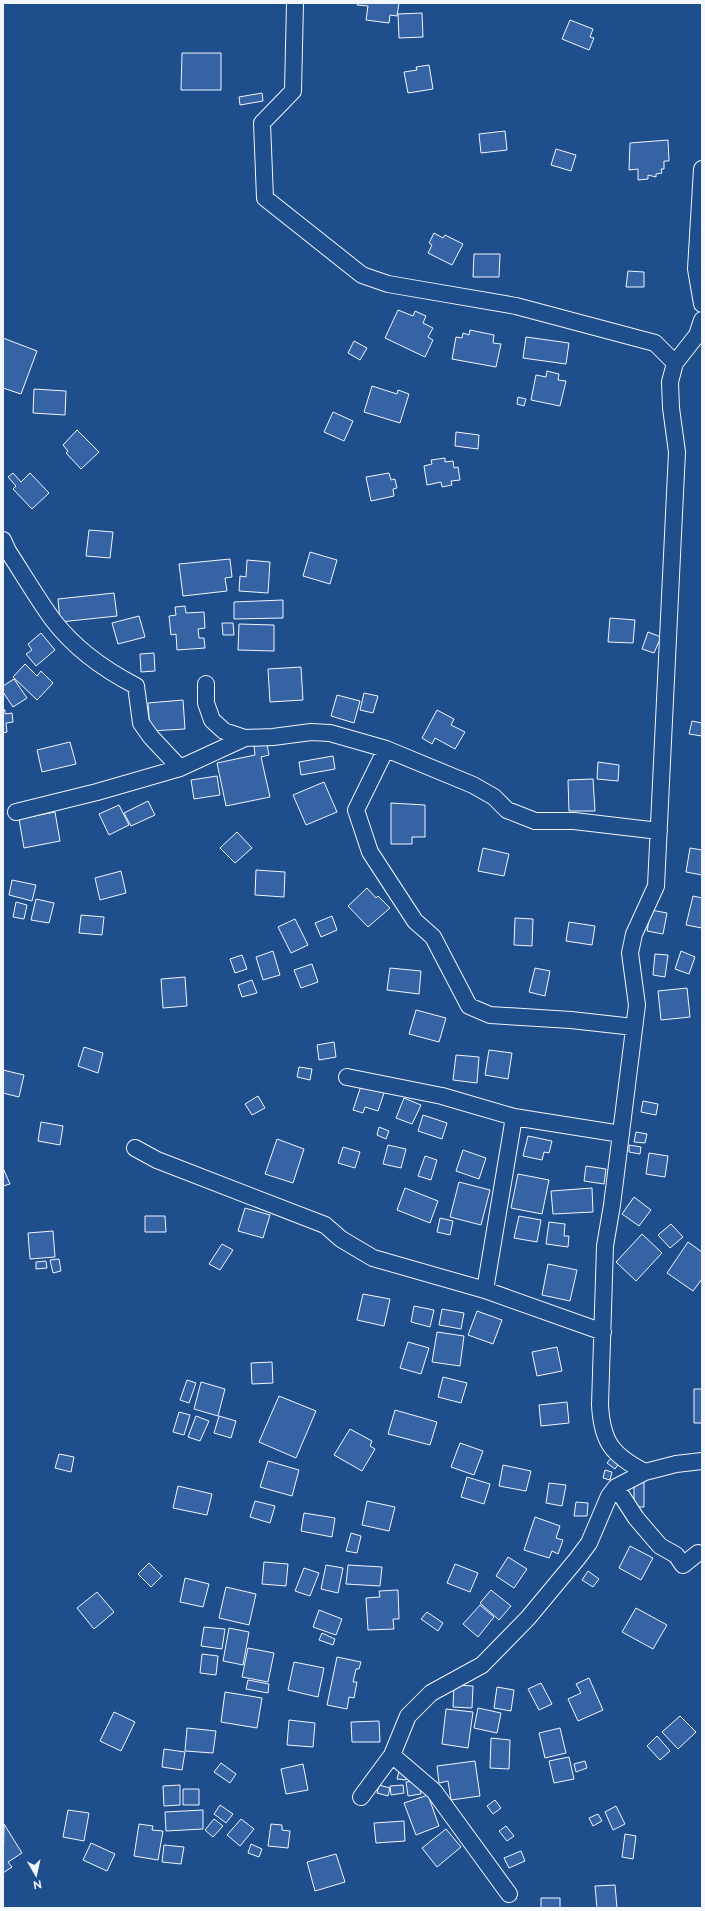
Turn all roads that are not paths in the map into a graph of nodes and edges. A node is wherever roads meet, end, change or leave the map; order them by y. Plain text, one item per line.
1 (295, 3) edge
2 (702, 169) edge
3 (702, 304) edge
4 (702, 320) edge
5 (675, 363) junction
6 (3, 540) edge
7 (206, 684) dead end
8 (245, 738) junction
9 (386, 749) junction
10 (180, 768) junction
11 (16, 812) dead end
12 (660, 831) junction
13 (634, 1027) junction
14 (347, 1077) dead end
15 (514, 1117) junction
16 (621, 1134) junction
17 (135, 1148) dead end
18 (485, 1290) junction
19 (602, 1332) junction
20 (702, 1461) edge
21 (645, 1472) junction
22 (616, 1487) junction
23 (698, 1553) dead end
24 (392, 1755) junction
25 (360, 1797) dead end
26 (509, 1894) dead end

1 - 5 street
2 - 3 street
4 - 5 street
5 - 12 street
6 - 10 street
7 - 8 street
8 - 9 street
8 - 10 street
9 - 12 street
9 - 13 street
10 - 11 street
12 - 13 street
13 - 16 street
14 - 15 street
15 - 16 street
15 - 18 street
16 - 19 street
17 - 18 street
18 - 19 street
19 - 21 street
20 - 21 street
21 - 22 street
22 - 23 street
22 - 24 street
24 - 25 street
24 - 26 street

